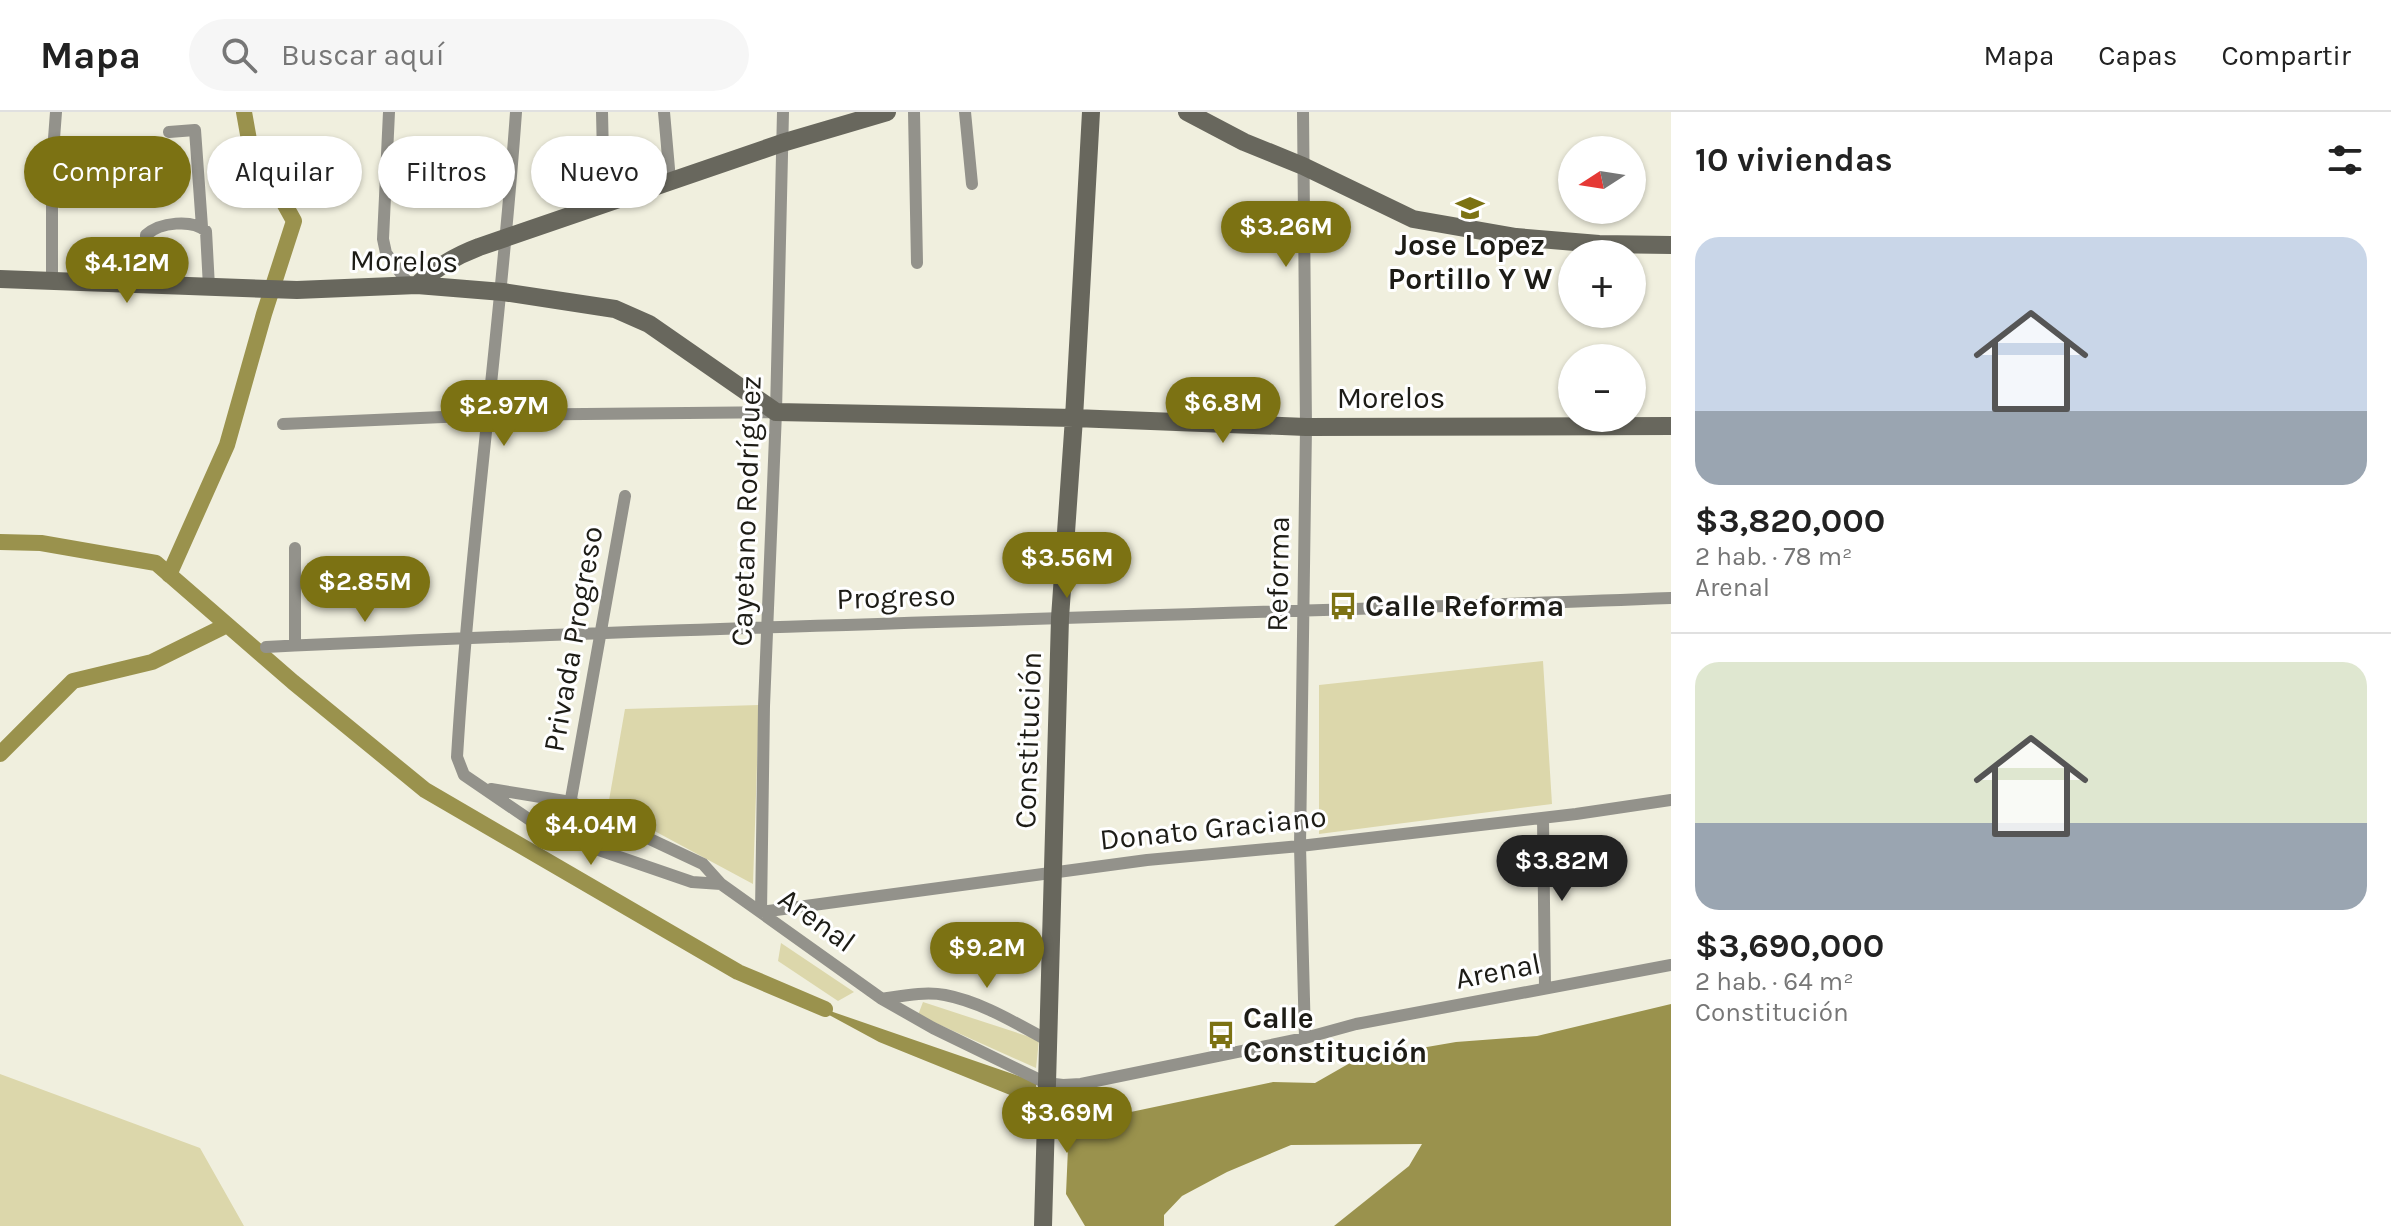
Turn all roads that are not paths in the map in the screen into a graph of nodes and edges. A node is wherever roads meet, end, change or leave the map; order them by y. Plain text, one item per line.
1 (56, 112) edge
2 (389, 112) edge
3 (516, 112) edge
4 (602, 112) edge
5 (664, 112) edge
6 (783, 112) edge
7 (887, 112) edge
8 (914, 112) edge
9 (965, 112) edge
10 (1091, 112) edge
11 (1303, 112) edge
12 (1194, 114) edge
13 (169, 132) dead end
14 (603, 136) edge
15 (782, 143) junction
16 (1303, 166) junction
17 (670, 180) junction
18 (667, 181) edge
19 (972, 184) dead end
20 (588, 208) edge
21 (202, 227) junction
22 (508, 237) junction
23 (1671, 245) edge
24 (917, 263) dead end
25 (0, 279) edge
26 (52, 281) junction
27 (147, 285) junction
28 (414, 286) junction
29 (209, 287) junction
30 (503, 292) junction
31 (776, 412) junction
32 (489, 415) junction
33 (1074, 418) junction
34 (283, 424) dead end
35 (1671, 426) edge
36 (1306, 427) junction
37 (625, 496) dead end
38 (295, 548) dead end
39 (1671, 598) edge
40 (1303, 612) junction
41 (1060, 618) junction
42 (768, 627) junction
43 (601, 633) junction
44 (465, 637) junction
45 (295, 645) junction
46 (266, 647) dead end
47 (483, 788) junction
48 (1671, 800) edge
49 (571, 802) junction
50 (1543, 818) junction
51 (564, 838) junction
52 (1300, 846) junction
53 (1052, 873) junction
54 (721, 884) junction
55 (761, 912) junction
56 (1671, 965) edge
57 (1545, 988) junction
58 (882, 999) junction
59 (1305, 1038) junction
60 (1049, 1041) junction
61 (1046, 1083) junction
62 (1043, 1226) edge

1 - 26 street
2 - 28 street
3 - 22 street
4 - 14 street
5 - 17 street
6 - 15 street, Cayetano Rodríguez
7 - 15 street
8 - 24 street
9 - 19 street
10 - 33 street, Constitución
11 - 16 street, Reforma
12 - 16 street
13 - 21 street
15 - 17 street
15 - 31 street, Cayetano Rodríguez
16 - 23 street
16 - 36 street, Reforma
17 - 18 street
20 - 22 street
21 - 27 street
21 - 29 street
22 - 28 street
22 - 30 street
25 - 26 street, Morelos
26 - 27 street, Morelos
27 - 29 street, Morelos
28 - 29 street, Morelos
28 - 30 street, Morelos
30 - 31 street, Morelos
30 - 32 street
31 - 32 street, Morelos
31 - 33 street, Morelos
31 - 42 street, Cayetano Rodríguez
32 - 34 street, Morelos
32 - 44 street
33 - 36 street, Morelos
33 - 41 street, Constitución
35 - 36 street, Morelos
36 - 40 street, Reforma
37 - 43 street, Privada Progreso
38 - 45 street
39 - 40 street, Progreso
40 - 41 street, Progreso
40 - 52 street, Reforma
41 - 42 street, Progreso
41 - 53 street, Constitución
42 - 43 street, Progreso
42 - 55 street, Cayetano Rodríguez
43 - 44 street, Progreso
43 - 49 street, Privada Progreso
44 - 45 street, Progreso
44 - 47 street
45 - 46 street, Progreso
47 - 49 street, Arenal
47 - 51 street, Arenal
48 - 50 street, Donato Graciano
49 - 51 street, Privada Progreso
49 - 54 street, Arenal
50 - 52 street, Donato Graciano
50 - 57 street
51 - 54 street, Arenal
52 - 53 street, Donato Graciano
52 - 59 street, Reforma
53 - 55 street, Donato Graciano
53 - 60 street, Constitución
54 - 55 street, Arenal
55 - 58 street, Arenal
56 - 57 street, Arenal
57 - 59 street, Arenal
58 - 60 street
58 - 61 street, Arenal
59 - 61 street, Arenal
60 - 61 street, Constitución
61 - 62 street, Constitución

